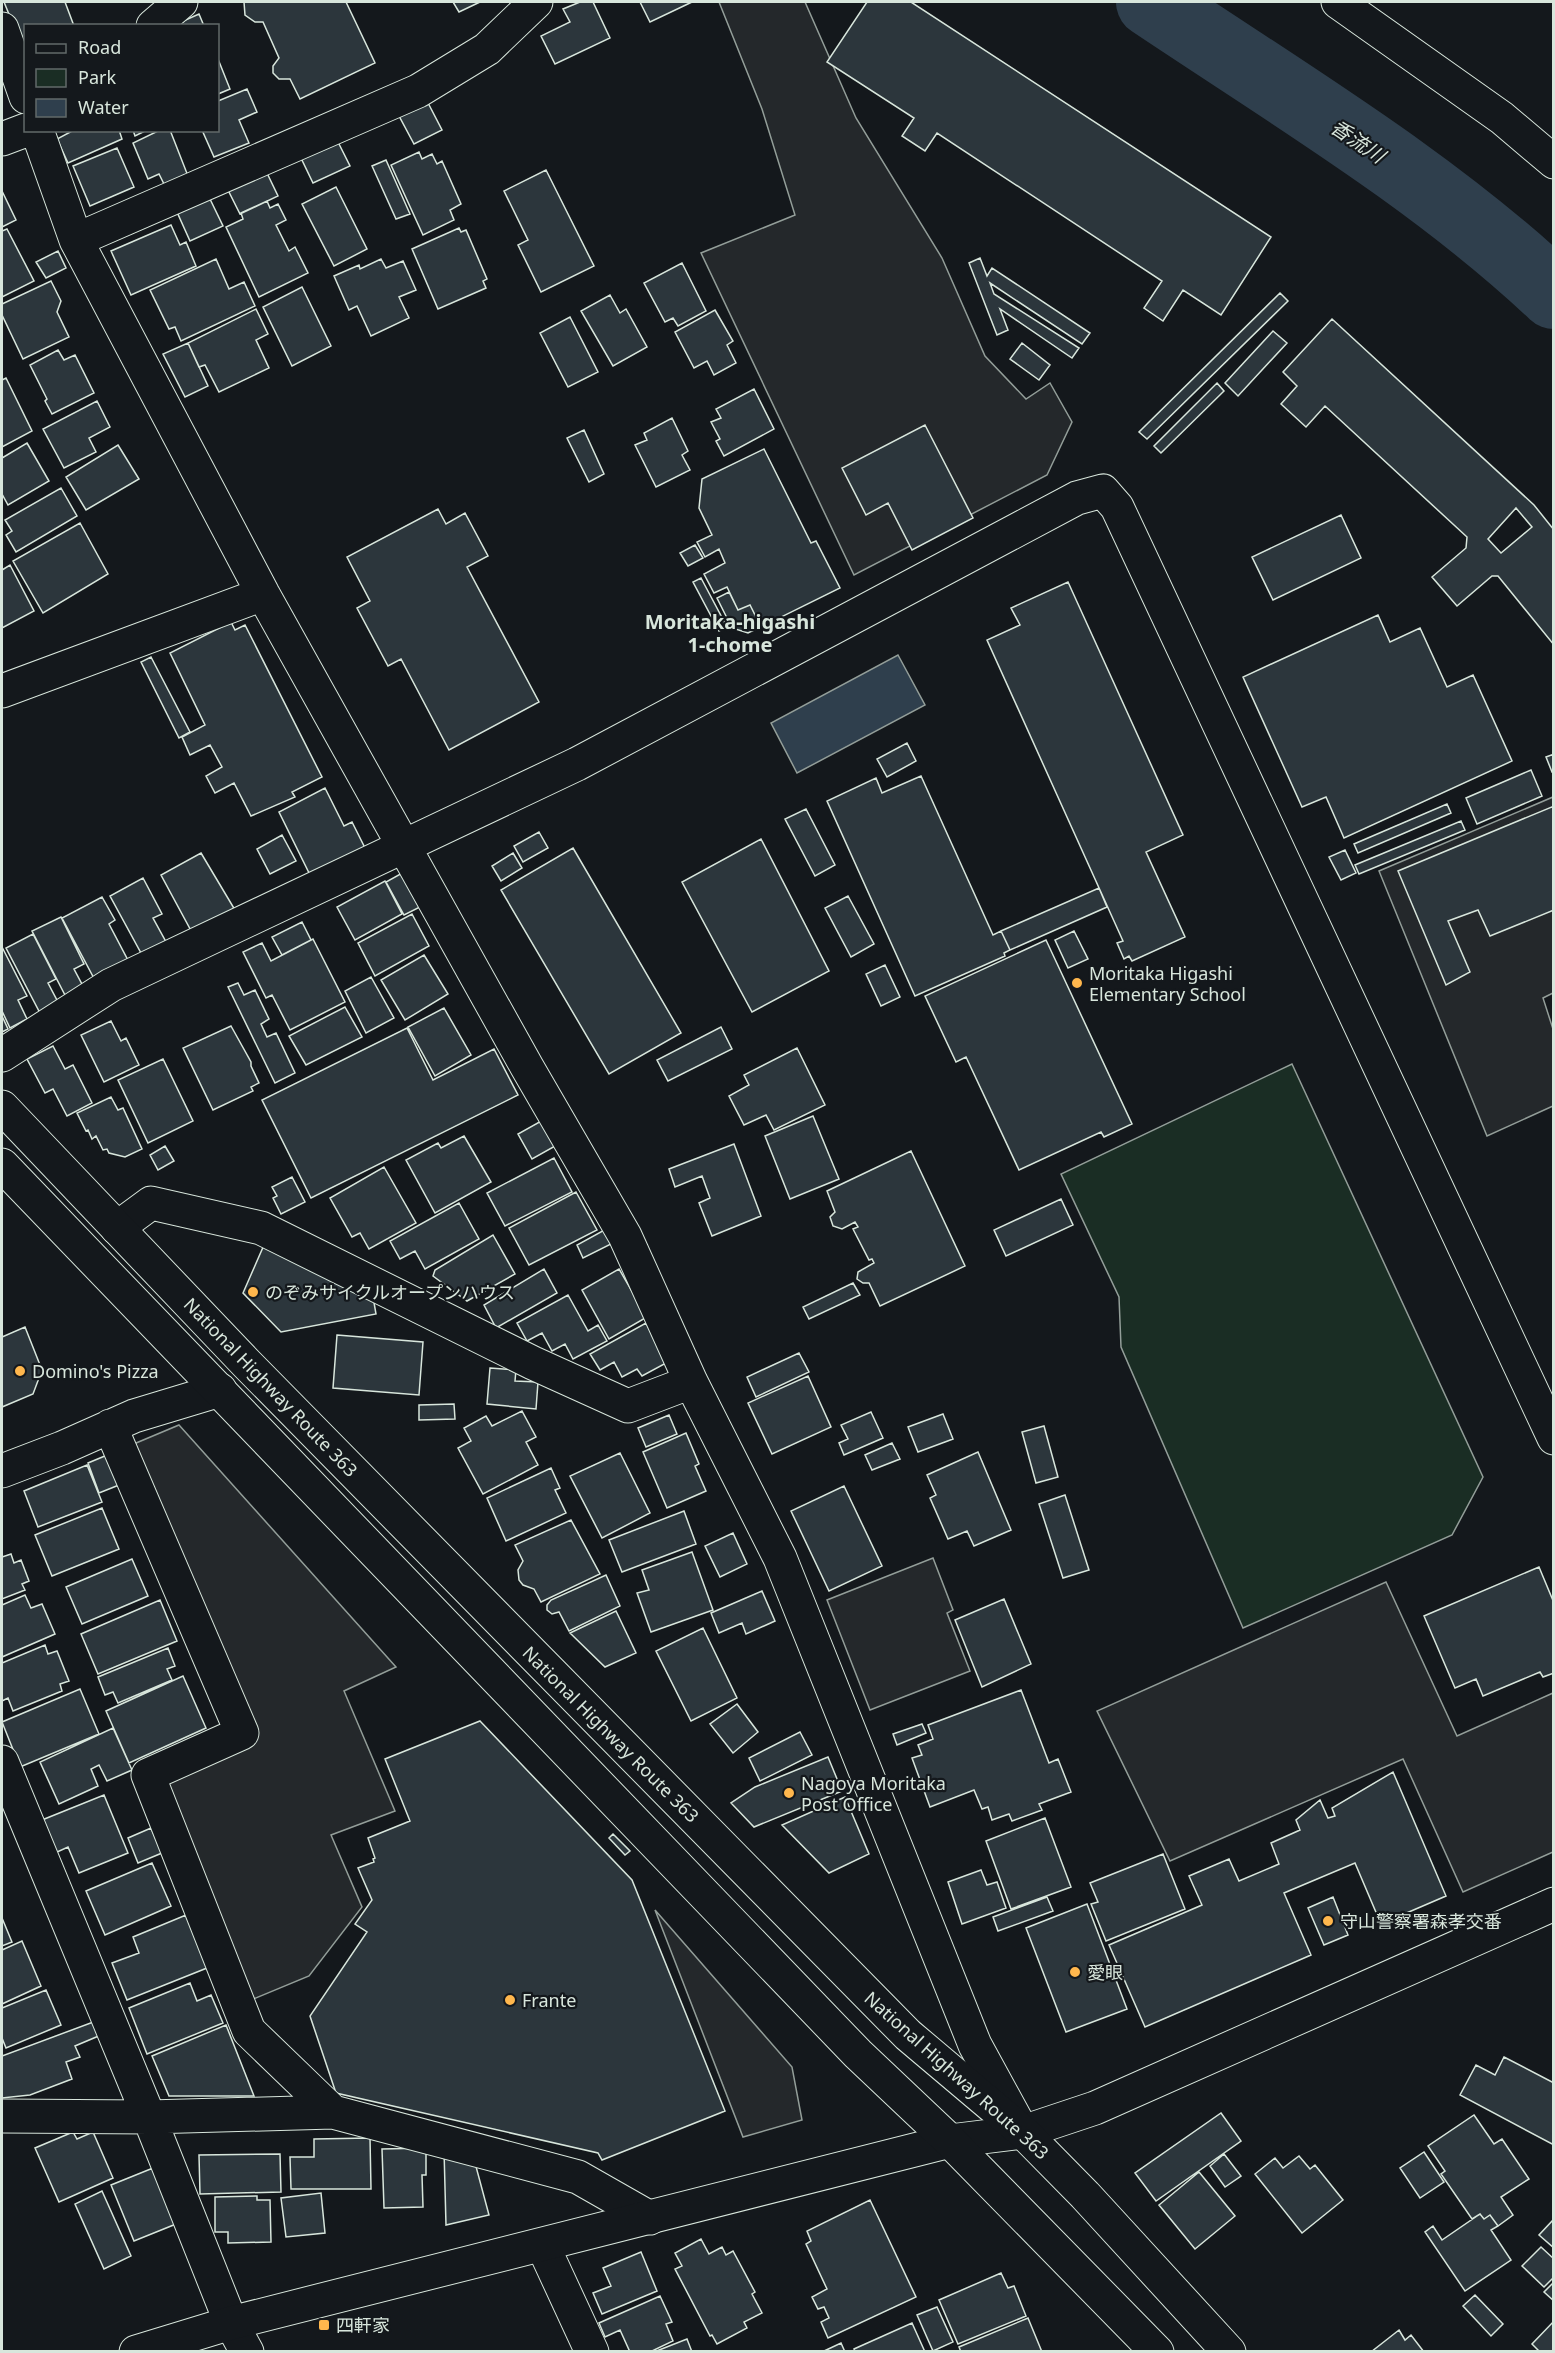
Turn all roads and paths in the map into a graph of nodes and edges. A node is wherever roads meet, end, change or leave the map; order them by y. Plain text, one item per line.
1 (181, 2) edge
2 (536, 2) edge
3 (1338, 2) edge
4 (155, 24) edge
5 (2, 29) edge
6 (24, 91) edge
7 (24, 131) edge
8 (39, 132) edge
9 (2, 139) edge
10 (1554, 162) edge
11 (76, 240) junction
12 (263, 594) junction
13 (2, 691) edge
14 (405, 844) junction
15 (2, 1055) edge
16 (2, 1107) edge
17 (2, 1165) edge
18 (117, 1228) junction
19 (247, 1364) junction
20 (691, 1382) junction
21 (220, 1390) junction
22 (110, 1426) junction
23 (1554, 1438) edge
24 (2, 1471) edge
25 (2, 1762) edge
26 (1554, 1904) edge
27 (333, 2112) junction
28 (2, 2116) edge
29 (149, 2117) junction
30 (1023, 2132) junction
31 (950, 2141) junction
32 (650, 2218) junction
33 (543, 2246) junction
34 (231, 2323) junction
35 (136, 2352) edge
36 (247, 2352) edge
37 (592, 2352) edge
38 (1157, 2352) edge
39 (1229, 2352) edge

1 - 4 main road
2 - 11 main road
3 - 10 main road
5 - 6 main road
7 - 9 main road
8 - 11 main road
11 - 12 main road
12 - 13 main road
12 - 14 main road
14 - 15 main road
14 - 20 main road
14 - 23 main road
16 - 18 main road, National Highway Route 363
17 - 21 main road
18 - 19 main road, National Highway Route 363
18 - 20 main road
19 - 21 main road
19 - 30 main road, National Highway Route 363
20 - 30 main road
21 - 22 main road
21 - 31 main road
22 - 24 main road
22 - 27 main road
25 - 29 main road
26 - 30 main road
27 - 29 main road
27 - 32 main road
28 - 29 main road
29 - 34 main road
30 - 31 main road
30 - 39 main road, National Highway Route 363
31 - 32 main road
31 - 38 main road
32 - 33 main road
33 - 34 main road
33 - 37 main road
34 - 35 main road
34 - 36 main road

